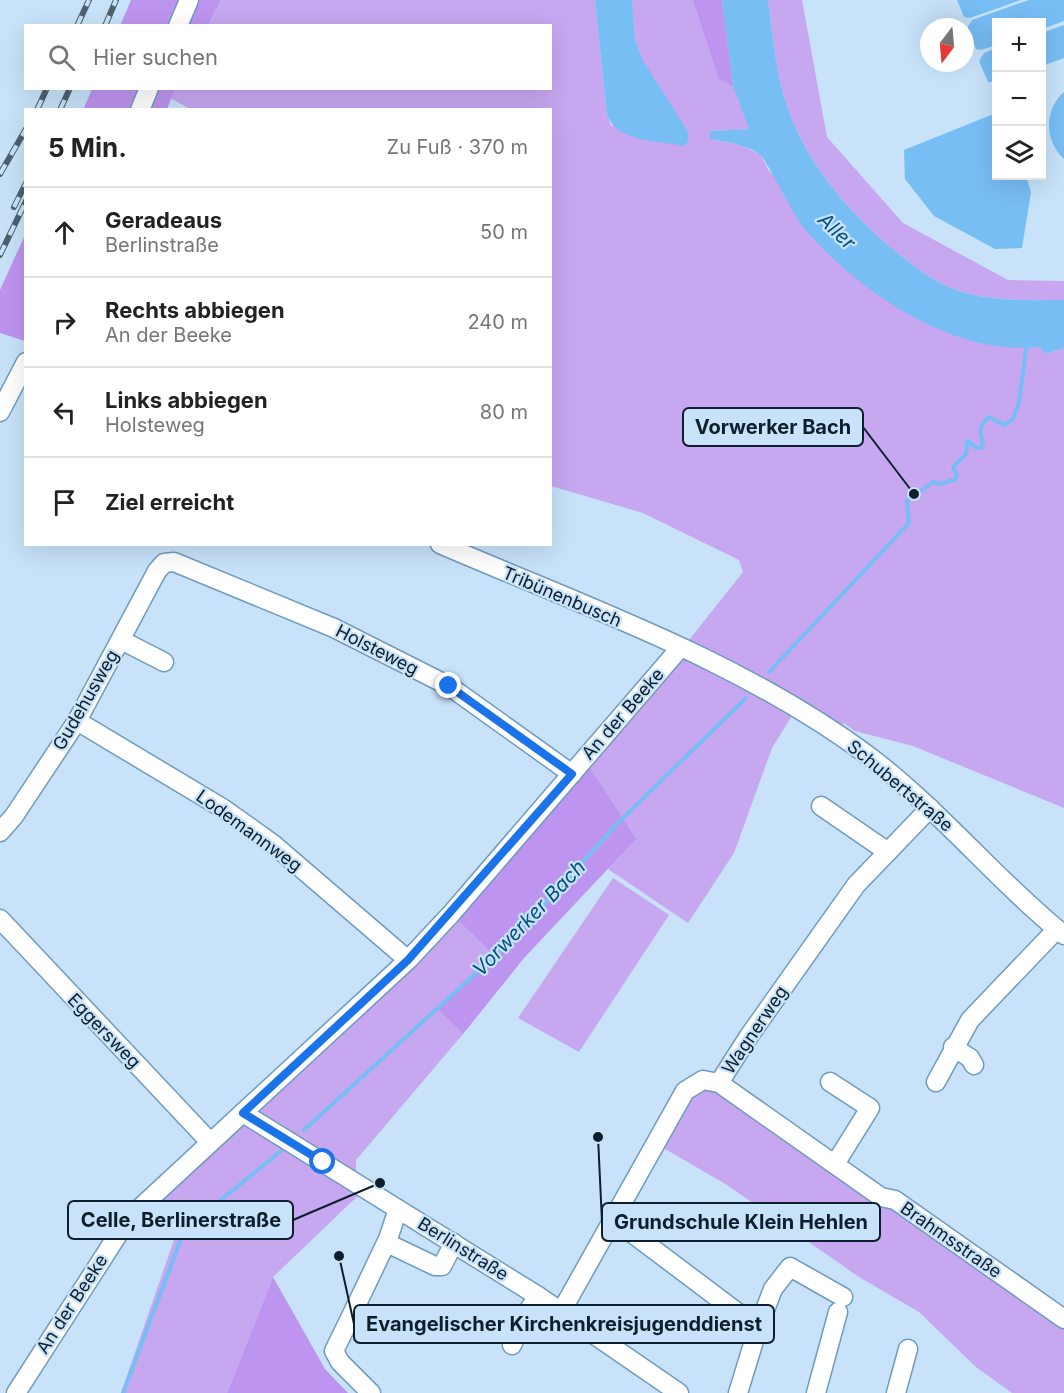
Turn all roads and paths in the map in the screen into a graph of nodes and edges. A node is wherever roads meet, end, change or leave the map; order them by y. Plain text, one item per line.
1 (189, 0) edge
2 (178, 24) edge
3 (148, 90) edge
4 (141, 108) edge
5 (24, 370) edge
6 (0, 412) edge
7 (446, 546) edge
8 (164, 563) joint
9 (121, 640) junction
10 (682, 648) junction
11 (164, 662) dead end
12 (77, 721) junction
13 (572, 774) junction
14 (821, 806) dead end
15 (930, 808) junction
16 (0, 832) edge
17 (888, 852) junction
18 (0, 919) edge
19 (1061, 932) edge
20 (408, 960) junction
21 (953, 1047) junction
22 (974, 1065) dead end
23 (830, 1082) dead end
24 (936, 1082) dead end
25 (719, 1083) junction
26 (243, 1113) junction
27 (210, 1142) junction
28 (835, 1164) junction
29 (398, 1209) junction
30 (612, 1218) junction
31 (387, 1243) junction
32 (454, 1244) junction
33 (538, 1296) junction
34 (355, 1308) junction
35 (561, 1312) junction
36 (1064, 1319) edge
37 (394, 1328) dead end
38 (758, 1328) junction
39 (512, 1345) dead end
40 (908, 1349) dead end
41 (667, 1390) edge
42 (16, 1393) edge
43 (371, 1393) edge
44 (738, 1393) edge
45 (816, 1393) edge
46 (896, 1393) edge

1 - 2 street
3 - 4 street
5 - 6 street
7 - 10 street, Tribünenbusch
8 - 9 street, Gudehusweg
8 - 13 street, Holsteweg
9 - 11 street
9 - 12 street, Gudehusweg
10 - 13 street, An der Beeke
10 - 15 street, Schubertstraße
12 - 16 street, Gudehusweg
12 - 20 street, Lodemannweg
13 - 20 street, An der Beeke
14 - 17 street
15 - 17 street, Wagnerweg
15 - 19 street, Schubertstraße
17 - 25 street, Wagnerweg
18 - 27 street, Eggersweg
19 - 21 street
20 - 26 street, An der Beeke
21 - 22 street
21 - 24 street
23 - 28 street
25 - 28 street, Brahmsstraße
25 - 30 street, Wagnerweg
26 - 27 street, An der Beeke
26 - 29 street, Berlinstraße
27 - 42 street, An der Beeke
28 - 36 street, Brahmsstraße
29 - 31 street
29 - 32 street, Berlinstraße
30 - 35 street, Wagnerweg
30 - 38 street
31 - 32 street
31 - 34 street
32 - 33 street, Berlinstraße
33 - 35 street, Berlinstraße
33 - 39 street
34 - 37 street
34 - 43 street
35 - 41 street, Berlinstraße
38 - 44 street
38 - 45 street
40 - 46 street

